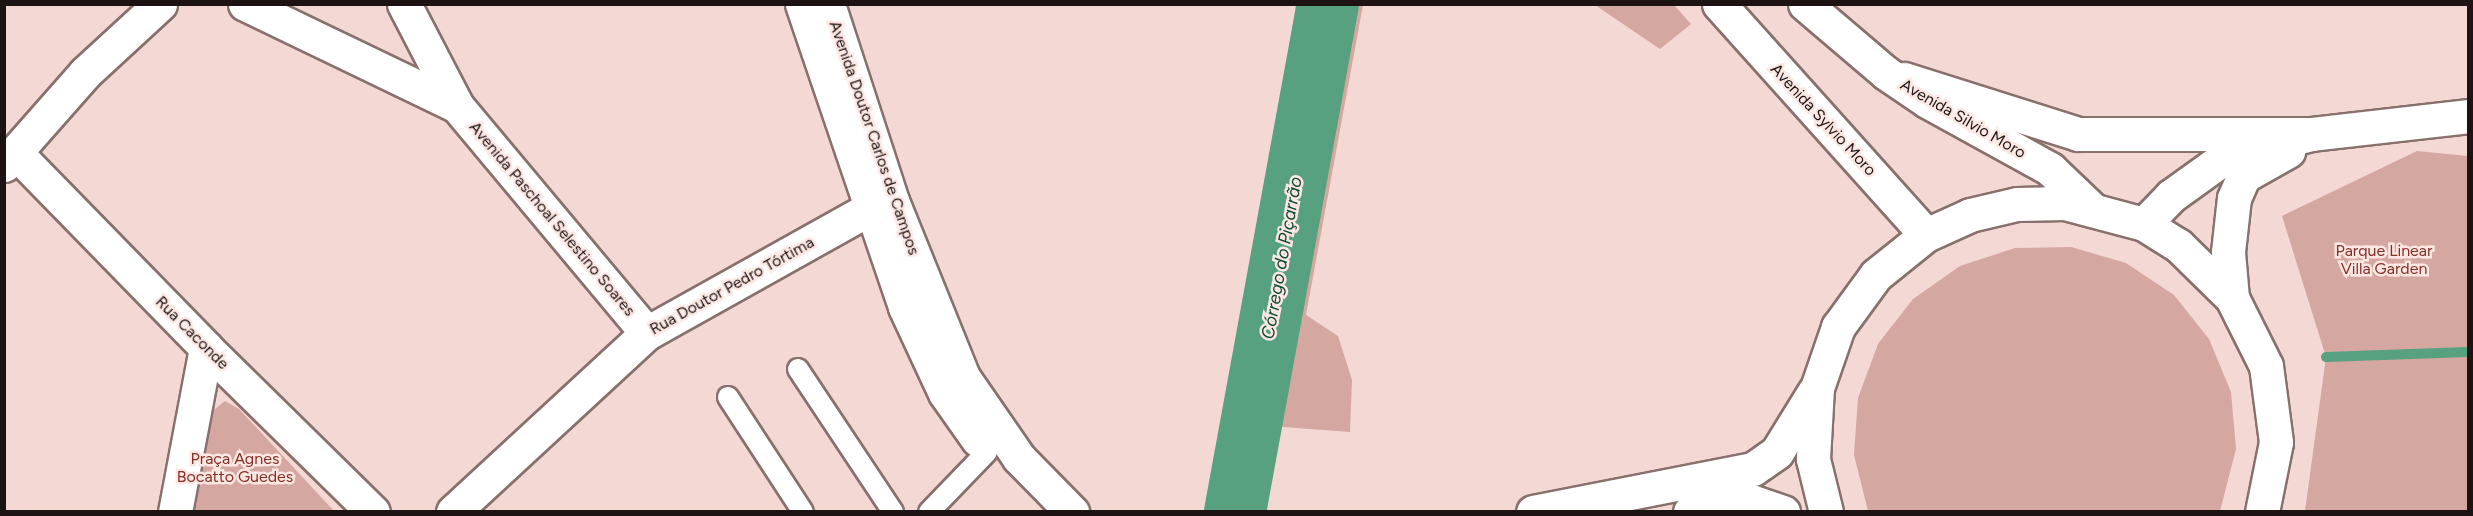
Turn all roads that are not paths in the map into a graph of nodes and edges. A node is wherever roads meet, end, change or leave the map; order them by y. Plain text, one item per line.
1 (160, 4) edge
2 (245, 4) edge
3 (404, 4) edge
4 (802, 4) edge
5 (828, 4) edge
6 (1719, 4) edge
7 (1804, 4) edge
8 (1886, 74) junction
9 (457, 106) junction
10 (2469, 116) edge
11 (2311, 134) junction
12 (10, 158) edge
13 (882, 204) junction
14 (2094, 211) junction
15 (2144, 224) junction
16 (1926, 235) junction
17 (2232, 298) junction
18 (647, 333) junction
19 (206, 348) junction
20 (798, 369) dead end
21 (1817, 388) junction
22 (728, 397) dead end
23 (987, 452) junction
24 (175, 512) edge
25 (373, 512) edge
26 (453, 512) edge
27 (803, 512) edge
28 (893, 512) edge
29 (929, 512) edge
30 (1038, 512) edge
31 (1072, 512) edge
32 (1533, 512) edge
33 (1690, 512) edge
34 (1783, 512) edge
35 (1826, 512) edge
36 (2262, 512) edge

1 - 12 main road
2 - 9 main road, Avenida Paschoal Selestino Soares
3 - 9 main road, Avenida Paschoal Selestino Soares
4 - 13 main road, Avenida Doutor Carlos de Campos
5 - 13 main road, Avenida Doutor Carlos de Campos
6 - 16 main road, Avenida Sylvio Moro
7 - 8 main road, Avenida Silvio Moro
8 - 11 main road
8 - 14 main road, Avenida Silvio Moro
9 - 18 main road, Avenida Paschoal Selestino Soares
10 - 11 main road
11 - 15 main road
11 - 17 main road
12 - 19 main road, Rua Caconde
13 - 18 main road, Rua Doutor Pedro Tórtima
13 - 23 main road, Avenida Doutor Carlos de Campos
13 - 31 main road, Avenida Doutor Carlos de Campos
14 - 15 main road
14 - 16 main road
15 - 17 main road
16 - 21 main road
17 - 36 main road
18 - 26 main road, Rua Doutor Pedro Tórtima
19 - 24 main road
19 - 25 main road, Rua Caconde
20 - 28 lane
21 - 32 main road
21 - 35 main road
22 - 27 lane
23 - 29 lane
23 - 30 main road, Avenida Doutor Carlos de Campos
33 - 34 main road

